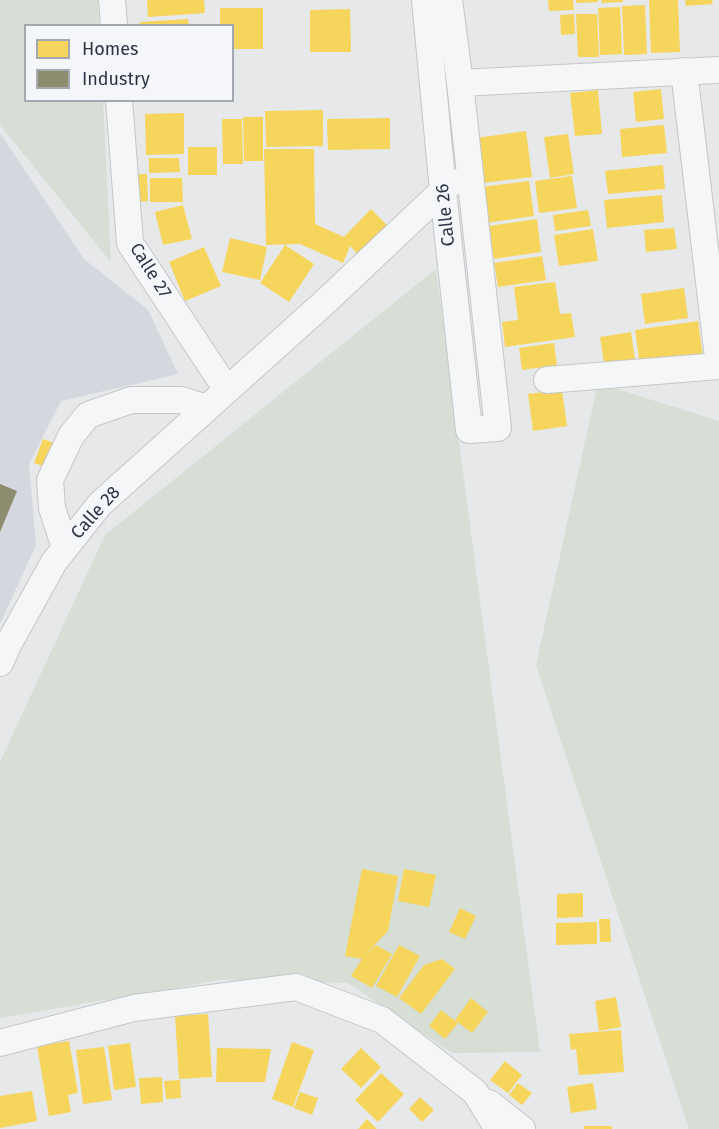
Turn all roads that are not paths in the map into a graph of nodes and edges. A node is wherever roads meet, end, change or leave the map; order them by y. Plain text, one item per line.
1 (112, 0) edge
2 (425, 0) edge
3 (449, 0) edge
4 (114, 24) edge
5 (719, 70) edge
6 (684, 71) junction
7 (460, 83) junction
8 (119, 102) edge
9 (469, 166) junction
10 (443, 191) junction
11 (719, 366) edge
12 (547, 380) dead end
13 (227, 390) junction
14 (207, 408) junction
15 (65, 548) junction
16 (0, 663) edge
17 (0, 1042) edge
18 (475, 1092) junction
19 (498, 1129) edge
20 (522, 1129) edge

1 - 4 street
2 - 10 street, Calle 26
3 - 7 street, Calle 26
5 - 6 street
6 - 7 street
6 - 11 street
7 - 9 street, Calle 26
8 - 13 street, Calle 27
9 - 10 street, Calle 28
9 - 10 street, Calle 26
10 - 13 street, Calle 28
11 - 12 street
13 - 14 street, Calle 28
14 - 15 street, Calle 28
14 - 15 street
15 - 16 street, Calle 28
17 - 18 street
18 - 19 street
18 - 20 street

